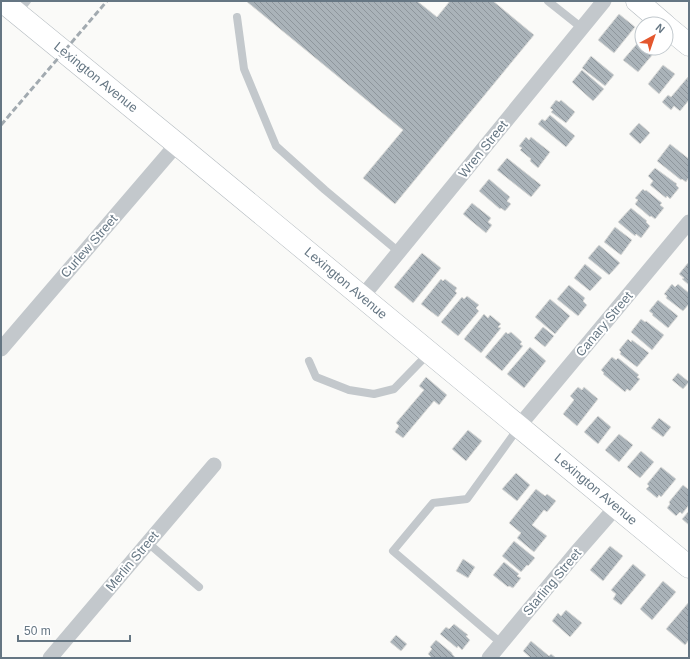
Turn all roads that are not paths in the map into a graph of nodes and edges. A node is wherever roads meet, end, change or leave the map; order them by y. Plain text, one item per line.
1 (548, 1) edge
2 (604, 1) edge
3 (637, 1) edge
4 (15, 5) edge
5 (654, 16) edge
6 (237, 17) dead end
7 (582, 28) junction
8 (674, 31) edge
9 (688, 41) edge
10 (177, 144) junction
11 (689, 222) edge
12 (399, 252) junction
13 (362, 297) junction
14 (1, 349) edge
15 (430, 352) junction
16 (309, 361) dead end
17 (519, 426) junction
18 (214, 465) dead end
19 (616, 507) junction
20 (148, 543) junction
21 (689, 567) edge
22 (199, 586) dead end
23 (501, 643) junction
24 (50, 658) edge
25 (489, 658) edge

1 - 7 lane
2 - 7 street, Wren Street
3 - 5 main road
4 - 10 main road, Lexington Avenue
6 - 12 lane
7 - 12 street, Wren Street
8 - 9 main road
10 - 13 main road, Lexington Avenue
10 - 14 street, Curlew Street
11 - 17 street, Canary Street
12 - 13 street, Wren Street
13 - 15 main road, Lexington Avenue
15 - 16 lane
15 - 17 main road, Lexington Avenue
17 - 19 main road, Lexington Avenue
17 - 23 lane
18 - 20 street, Merlin Street
19 - 21 main road, Lexington Avenue
19 - 23 street, Starling Street
20 - 22 lane
20 - 24 street, Merlin Street
23 - 25 street, Starling Street

